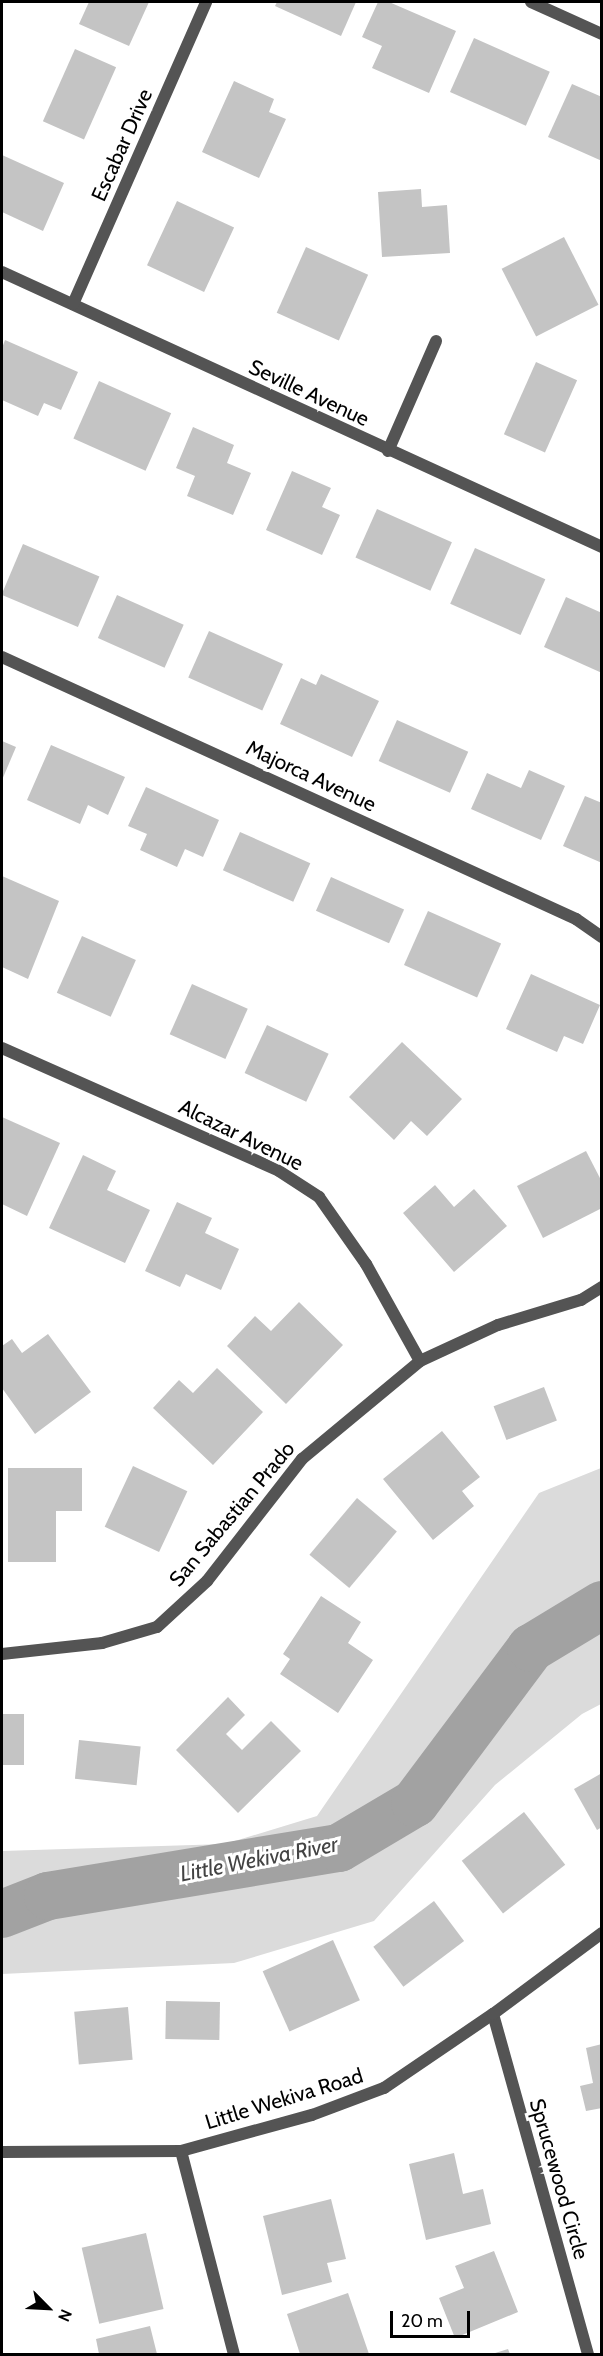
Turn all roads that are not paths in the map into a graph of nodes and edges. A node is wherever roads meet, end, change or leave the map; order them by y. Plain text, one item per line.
1 (206, 2) edge
2 (531, 2) edge
3 (602, 34) edge
4 (2, 272) edge
5 (73, 304) junction
6 (436, 341) dead end
7 (388, 451) junction
8 (602, 547) edge
9 (2, 657) edge
10 (602, 937) edge
11 (2, 1048) edge
12 (602, 1287) edge
13 (420, 1361) junction
14 (2, 1654) edge
15 (602, 1933) edge
16 (493, 2014) junction
17 (181, 2151) junction
18 (2, 2152) edge
19 (234, 2355) edge
20 (588, 2355) edge

1 - 5 street, Escabar Drive
2 - 3 street
4 - 5 street, Seville Avenue
5 - 7 street, Seville Avenue
6 - 7 street
7 - 8 street, Seville Avenue
9 - 10 street, Majorca Avenue
11 - 13 street, Alcazar Avenue
12 - 13 street, San Sabastian Prado
13 - 14 street, San Sabastian Prado
15 - 16 street, Little Wekiva Road
16 - 17 street, Little Wekiva Road
16 - 20 street, Sprucewood Circle
17 - 18 street, Little Wekiva Road
17 - 19 street

